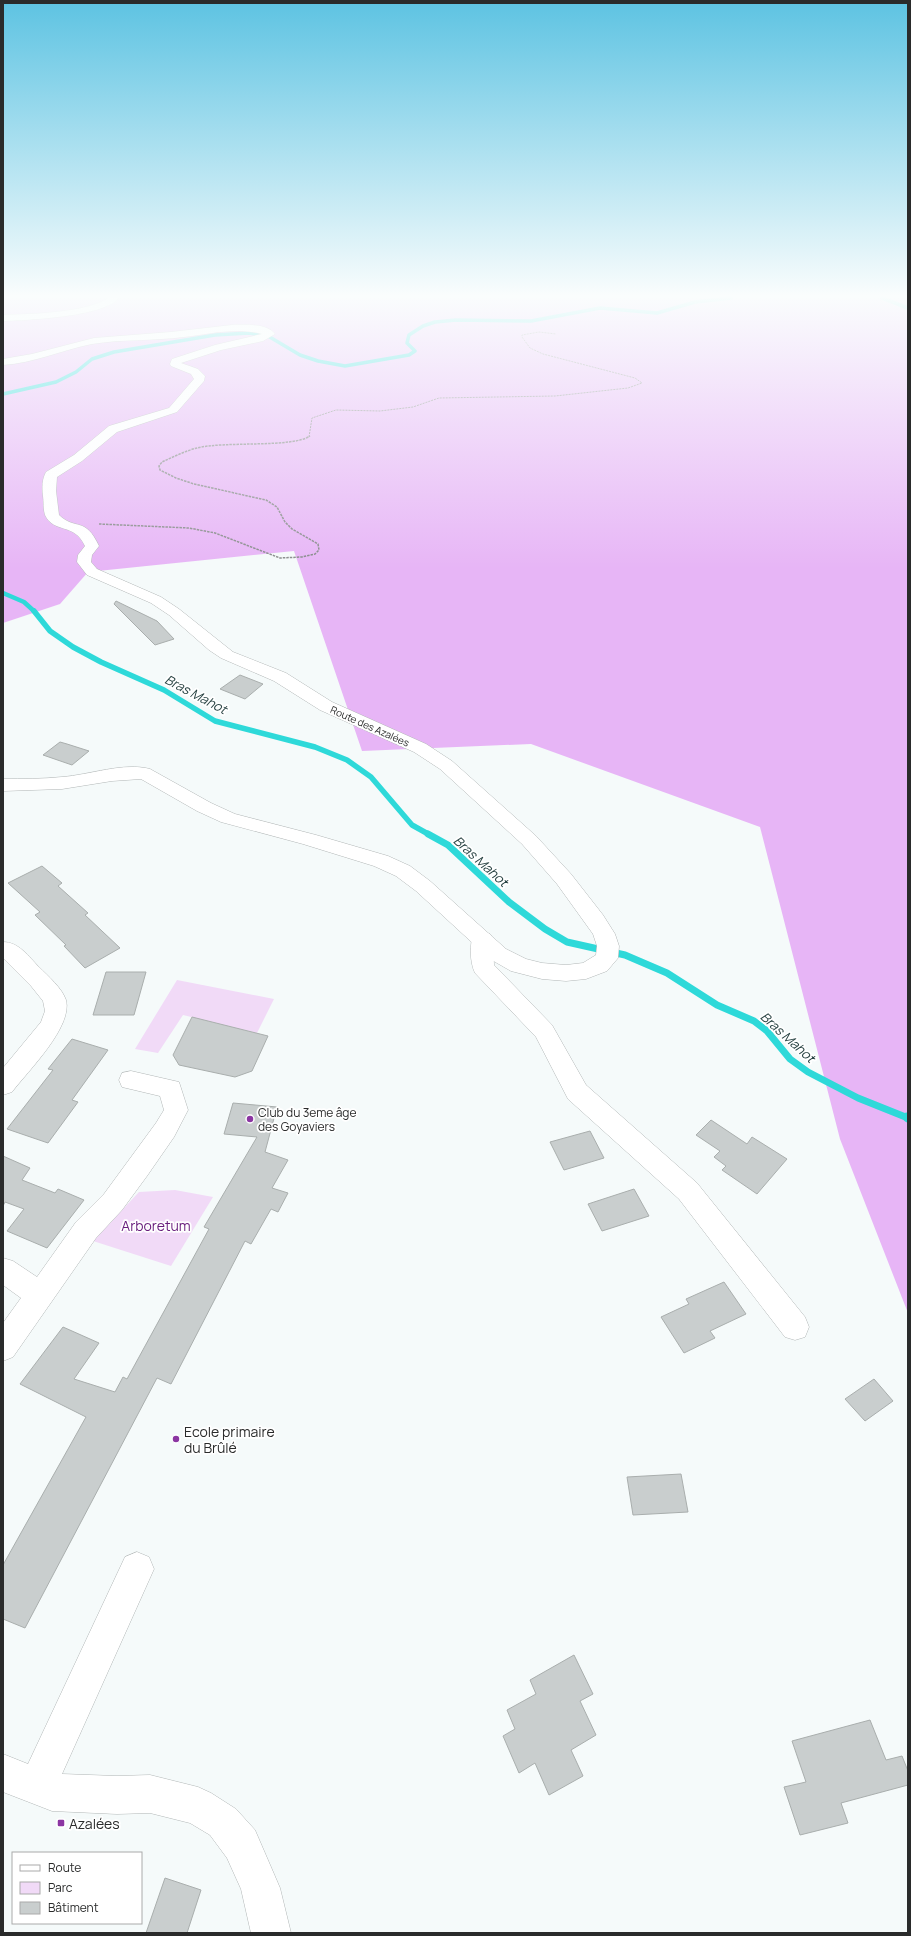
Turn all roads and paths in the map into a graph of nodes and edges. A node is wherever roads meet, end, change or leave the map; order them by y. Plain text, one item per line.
1 (192, 388) edge
2 (625, 388) edge
3 (76, 527) junction
4 (3, 785) edge
5 (482, 939) junction
6 (3, 950) edge
7 (131, 1080) dead end
8 (3, 1085) edge
9 (3, 1270) edge
10 (39, 1294) junction
11 (795, 1327) dead end
12 (3, 1347) edge
13 (137, 1569) dead end
14 (3, 1773) edge
15 (37, 1786) junction
16 (271, 1933) edge

1 - 3 main road, Route des Azalées
2 - 3 path
3 - 5 main road, Route des Azalées
4 - 5 main road, Route des Azalées
5 - 11 main road
6 - 8 main road
7 - 10 main road
9 - 10 main road
10 - 12 main road
13 - 15 main road
14 - 15 main road
15 - 16 main road

